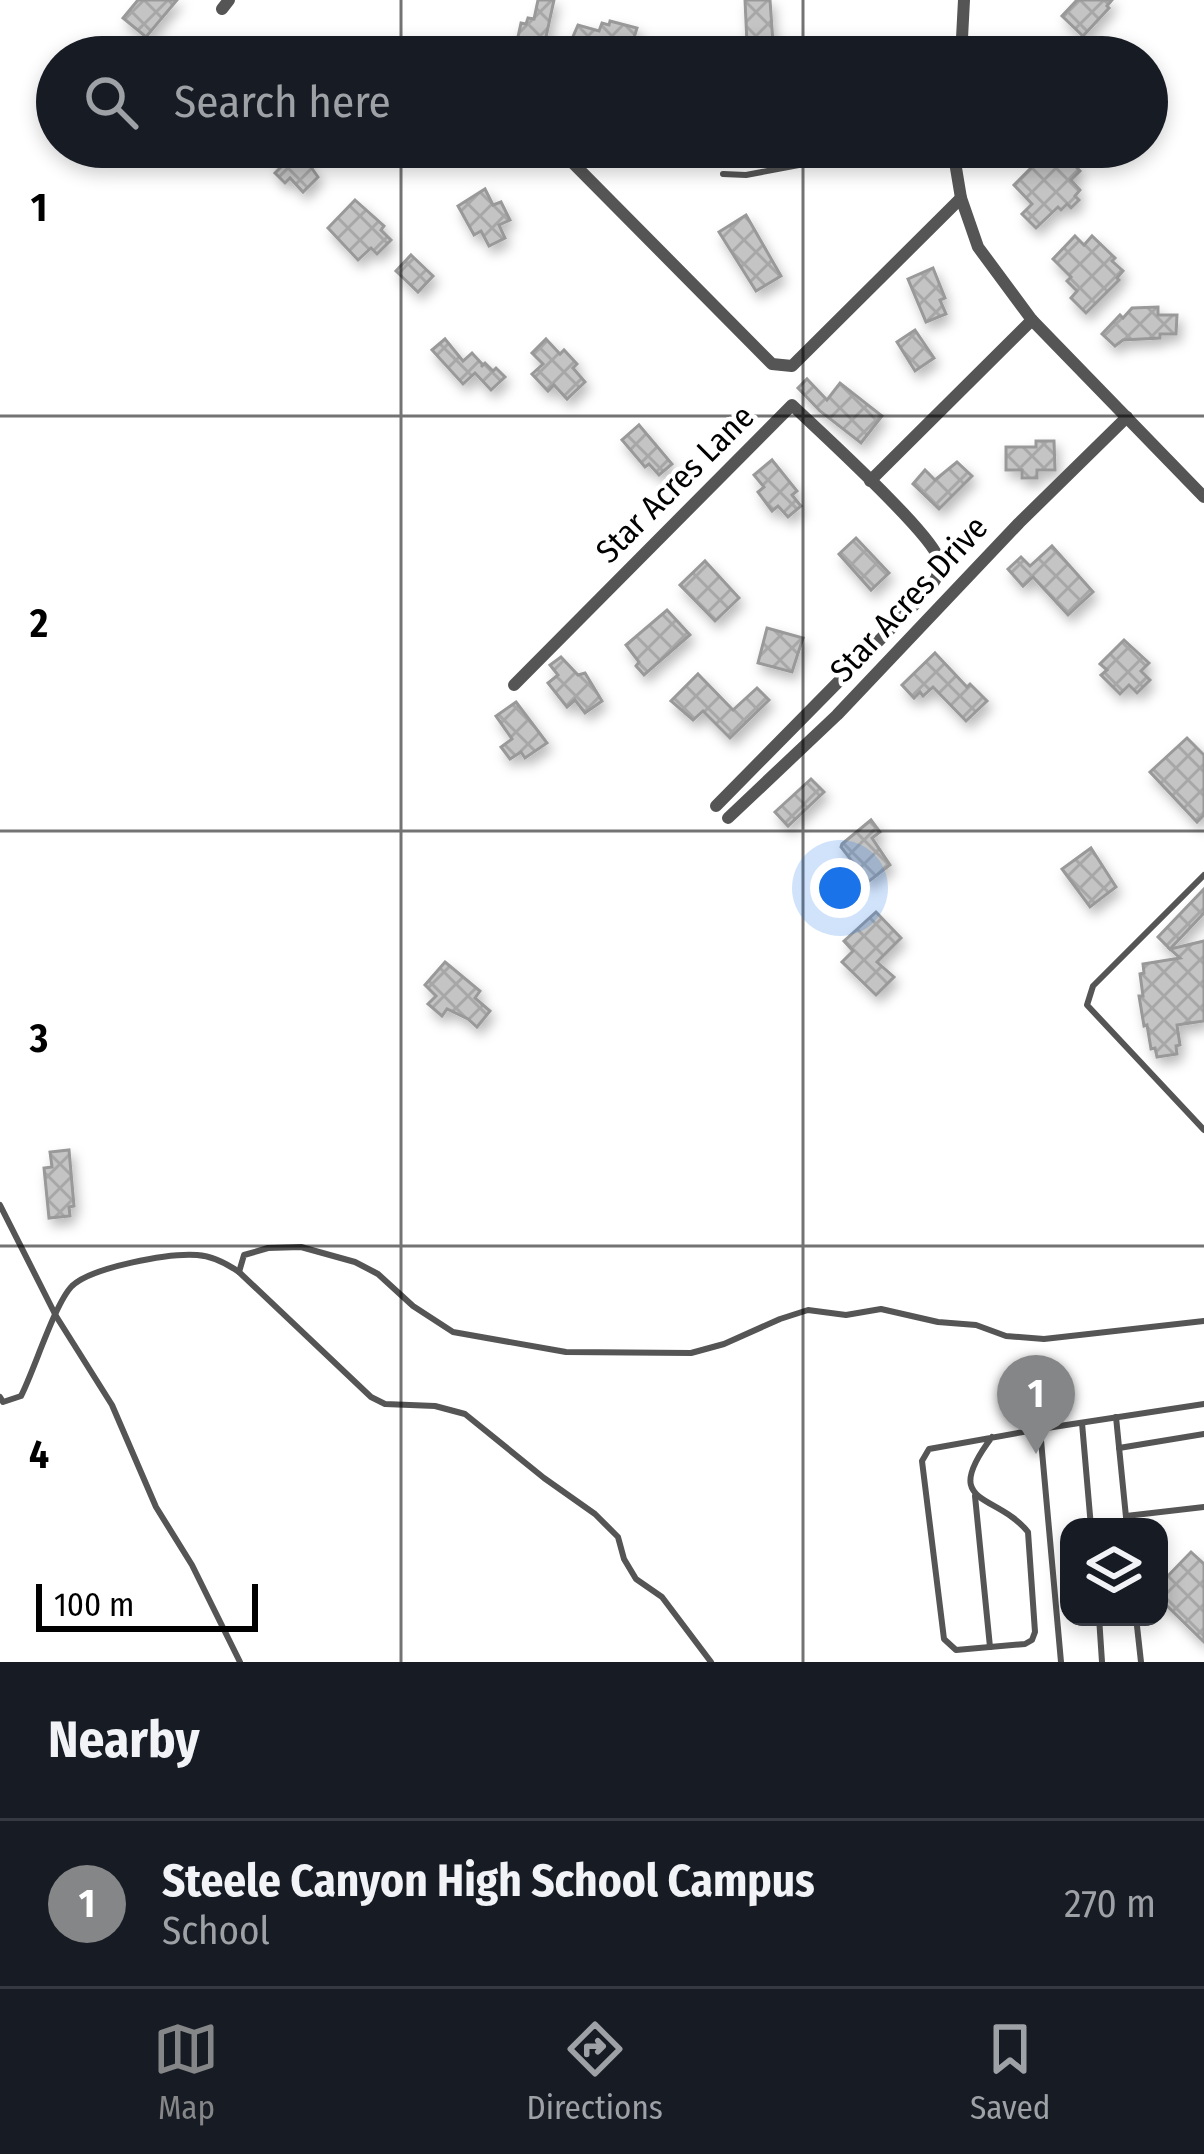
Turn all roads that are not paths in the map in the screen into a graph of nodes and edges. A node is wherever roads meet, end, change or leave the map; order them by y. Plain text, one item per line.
1 (964, 0) edge
2 (962, 36) edge
3 (578, 168) edge
4 (783, 168) edge
5 (956, 168) edge
6 (723, 174) dead end
7 (962, 198) junction
8 (1031, 320) junction
9 (1127, 417) junction
10 (870, 481) junction
11 (1204, 497) edge
12 (514, 685) dead end
13 (716, 806) dead end
14 (728, 818) dead end
15 (1204, 875) edge
16 (1204, 1130) edge
17 (0, 1205) edge
18 (239, 1272) junction
19 (56, 1316) junction
20 (1204, 1321) edge
21 (0, 1397) edge
22 (1204, 1404) edge
23 (1116, 1416) junction
24 (1082, 1422) junction
25 (1040, 1429) junction
26 (1204, 1434) edge
27 (992, 1438) junction
28 (1119, 1448) junction
29 (975, 1492) junction
30 (1204, 1507) edge
31 (1126, 1516) joint
32 (1090, 1518) edge
33 (1100, 1626) edge
34 (1137, 1626) edge
35 (990, 1647) junction
36 (240, 1662) edge
37 (711, 1662) edge
38 (1060, 1662) edge
39 (1102, 1662) edge
40 (1141, 1662) edge

1 - 2 street
3 - 7 street
4 - 6 lane
5 - 7 street
7 - 8 street
8 - 9 street
8 - 10 street
9 - 11 street
9 - 14 street, Star Acres Drive
10 - 12 street, Star Acres Lane
10 - 13 street, Star Acres Lane
15 - 16 lane
17 - 19 lane
18 - 19 lane
18 - 20 lane
18 - 37 lane
19 - 21 lane
19 - 36 lane
22 - 23 lane
23 - 24 lane
23 - 28 lane
24 - 25 lane
24 - 32 lane
25 - 27 lane
25 - 38 lane
26 - 28 lane
27 - 29 lane
27 - 35 lane
28 - 31 lane
29 - 35 lane
29 - 35 lane
30 - 31 lane
33 - 39 lane
34 - 40 lane

